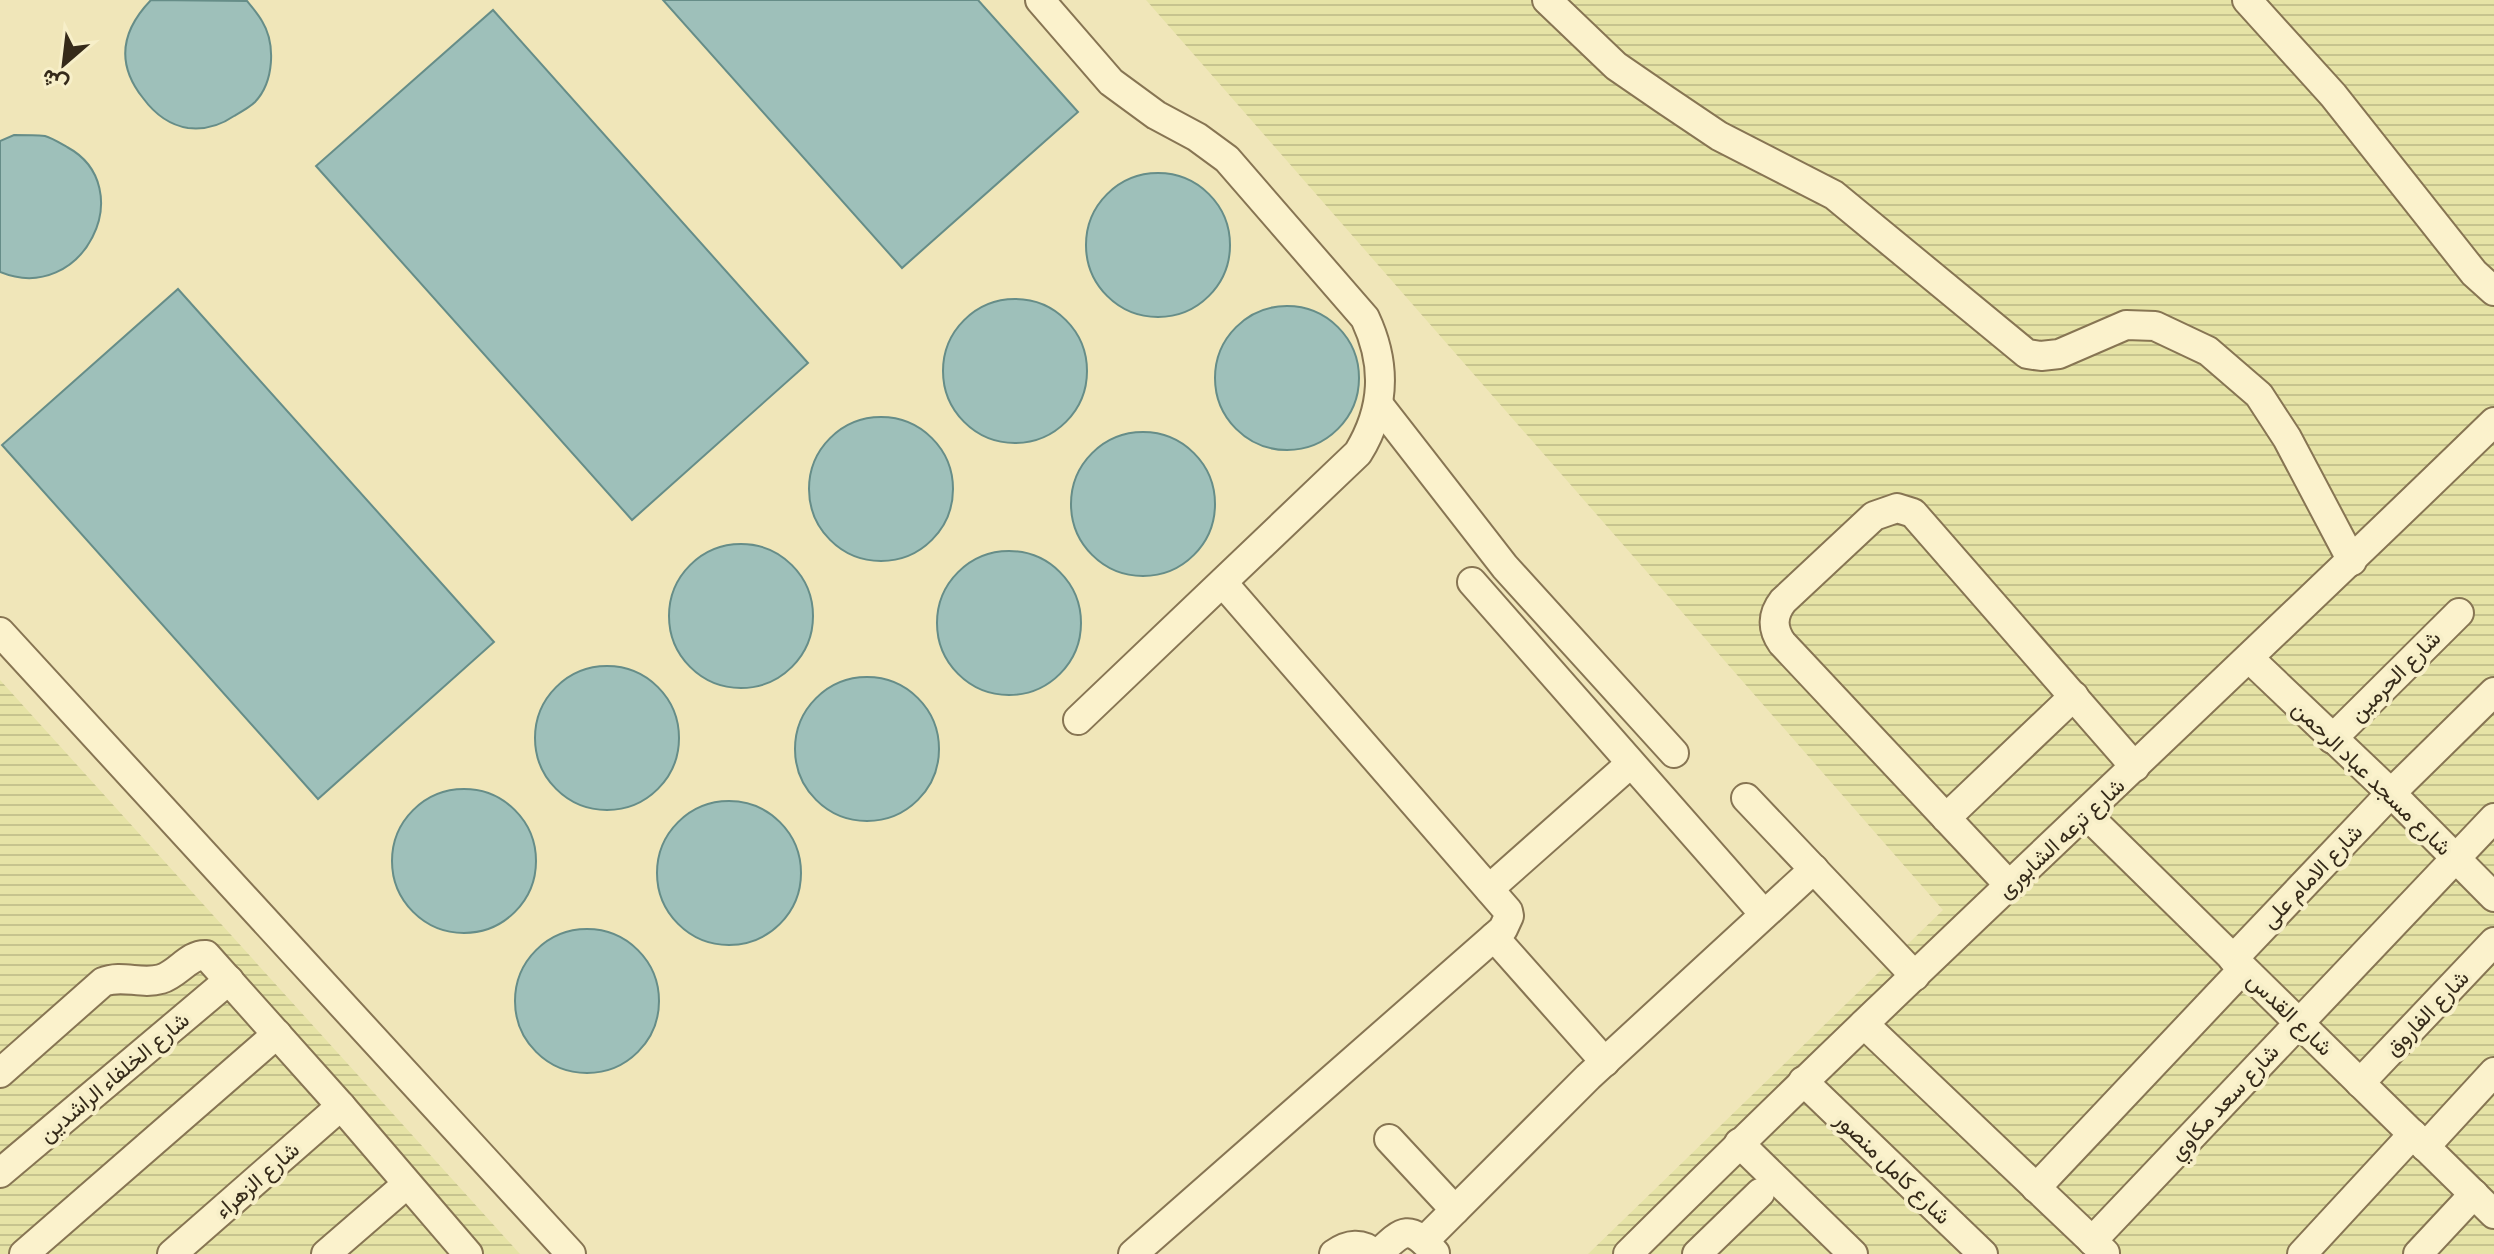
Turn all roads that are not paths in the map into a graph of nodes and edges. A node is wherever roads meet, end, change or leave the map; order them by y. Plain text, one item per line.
1 (1040, 0) edge
2 (1547, 0) edge
3 (2247, 0) edge
4 (2494, 291) edge
5 (1379, 405) junction
6 (2494, 422) edge
7 (2352, 561) junction
8 (1472, 582) dead end
9 (1223, 583) junction
10 (2459, 613) dead end
11 (0, 632) edge
12 (2250, 659) junction
13 (2494, 692) edge
14 (2074, 696) junction
15 (1078, 720) dead end
16 (2332, 739) junction
17 (1674, 753) dead end
18 (1630, 764) junction
19 (2135, 767) junction
20 (2391, 793) junction
21 (1746, 798) dead end
22 (2086, 814) junction
23 (1946, 818) junction
24 (2494, 818) edge
25 (2455, 858) junction
26 (1814, 869) junction
27 (2010, 886) junction
28 (1489, 889) junction
29 (2494, 897) edge
30 (1764, 914) junction
31 (1494, 937) junction
32 (2494, 942) edge
33 (2238, 964) junction
34 (1915, 976) junction
35 (229, 980) junction
36 (2298, 1023) junction
37 (1864, 1024) junction
38 (277, 1034) junction
39 (1596, 1069) junction
40 (2494, 1072) edge
41 (0, 1073) edge
42 (1803, 1081) junction
43 (2360, 1083) junction
44 (341, 1106) junction
45 (1389, 1139) dead end
46 (2419, 1141) junction
47 (1739, 1143) junction
48 (0, 1173) edge
49 (407, 1184) junction
50 (2036, 1188) junction
51 (1760, 1193) dead end
52 (2487, 1203) edge
53 (1455, 1210) junction
54 (2099, 1247) edge
55 (1430, 1248) edge
56 (24, 1254) edge
57 (172, 1254) edge
58 (326, 1254) edge
59 (468, 1254) edge
60 (571, 1254) edge
61 (1133, 1254) edge
62 (1334, 1254) edge
63 (1376, 1254) edge
64 (1628, 1254) edge
65 (1697, 1254) edge
66 (1853, 1254) edge
67 (1983, 1254) edge
68 (2302, 1254) edge
69 (2418, 1254) edge

1 - 5 street
2 - 7 street
3 - 4 street
5 - 9 street
5 - 17 street
6 - 7 street, شارع ترعه الشابورى
7 - 12 street, شارع ترعه الشابورى
8 - 18 street
9 - 15 street
9 - 28 street
10 - 16 street, شارع الحرمين
11 - 60 street
12 - 16 street, شارع مسجد عباد الرحمن
12 - 19 street, شارع ترعه الشابورى
13 - 20 street, شارع الامام على
14 - 19 street
14 - 23 street
14 - 23 street
16 - 20 street, شارع مسجد عباد الرحمن
18 - 28 street
18 - 30 street
19 - 22 street, شارع ترعه الشابورى
20 - 25 street, شارع مسجد عباد الرحمن
20 - 33 street, شارع الامام على
21 - 26 street
22 - 27 street, شارع ترعه الشابورى
22 - 33 street, شارع القدس
23 - 27 street
24 - 25 street, شارع سعد مكاوي
25 - 29 street, شارع مسجد عباد الرحمن
25 - 36 street, شارع سعد مكاوي
26 - 30 street
26 - 34 street
27 - 34 street, شارع ترعه الشابورى
28 - 31 street
30 - 39 street
31 - 39 street
31 - 61 street
32 - 43 street, شارع الفاروق
33 - 36 street, شارع القدس
33 - 50 street, شارع الامام على
34 - 37 street, شارع ترعه الشابورى
35 - 38 street
35 - 41 street
35 - 48 street, شارع الخلفاء الراشدين
36 - 43 street, شارع القدس
36 - 54 street, شارع سعد مكاوي
37 - 42 street, شارع ترعه الشابورى
37 - 50 street
38 - 44 street
38 - 56 street
39 - 53 street
40 - 46 street
42 - 47 street, شارع ترعه الشابورى
42 - 67 street, شارع كامل منصور
43 - 46 street, شارع القدس
44 - 49 street
44 - 57 street, شارع الزهراء
45 - 53 street
46 - 52 street, شارع القدس
46 - 68 street
47 - 64 street, شارع ترعه الشابورى
47 - 66 street
49 - 58 street
49 - 59 street
50 - 54 street
51 - 65 street
52 - 69 street
53 - 55 street
55 - 63 street
62 - 63 street

